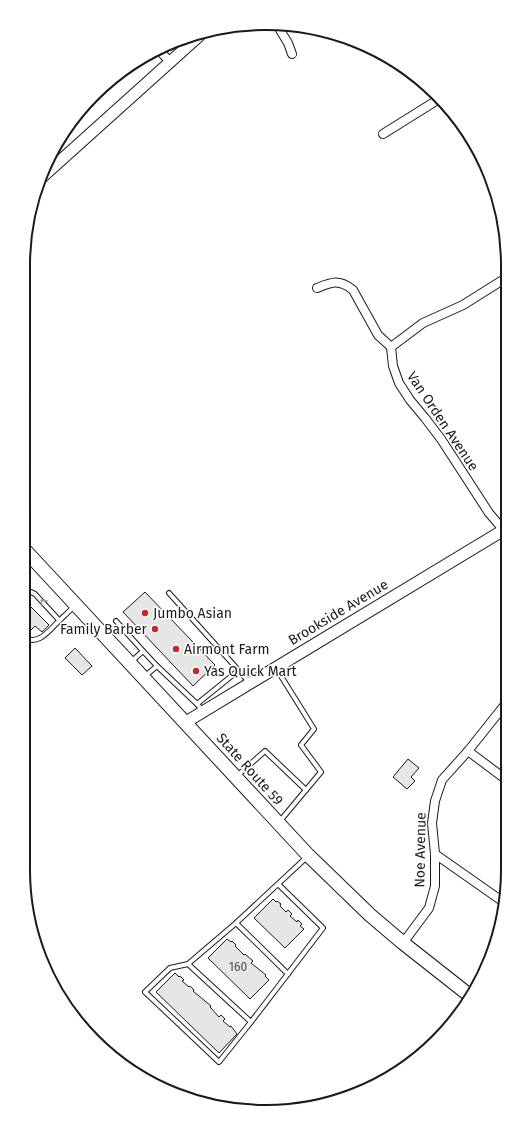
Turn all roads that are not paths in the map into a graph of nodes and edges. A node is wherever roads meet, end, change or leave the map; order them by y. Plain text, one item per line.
1 (281, 31) edge
2 (195, 41) edge
3 (162, 54) edge
4 (292, 54) dead end
5 (170, 63) junction
6 (435, 102) edge
7 (383, 134) dead end
8 (50, 170) edge
9 (501, 281) edge
10 (317, 288) dead end
11 (391, 347) junction
12 (501, 525) edge
13 (501, 533) edge
14 (30, 556) edge
15 (30, 592) edge
16 (170, 593) dead end
17 (76, 605) junction
18 (59, 620) junction
19 (116, 621) dead end
20 (30, 639) edge
21 (143, 651) junction
22 (130, 662) junction
23 (157, 666) junction
24 (276, 667) junction
25 (239, 670) junction
26 (144, 677) junction
27 (250, 683) junction
28 (200, 708) junction
29 (501, 710) edge
30 (186, 722) junction
31 (468, 751) junction
32 (501, 776) edge
33 (236, 777) junction
34 (306, 790) junction
35 (278, 823) junction
36 (435, 854) junction
37 (308, 855) junction
38 (278, 884) junction
39 (499, 899) edge
40 (236, 923) junction
41 (403, 943) junction
42 (188, 964) junction
43 (288, 974) junction
44 (466, 992) edge
45 (251, 1022) junction

1 - 4 street
2 - 5 street
3 - 5 street
5 - 8 street
6 - 7 street
9 - 11 street
10 - 11 street
11 - 12 street, Van Orden Avenue
13 - 24 street, Brookside Avenue
14 - 17 main road, State Route 59
18 -> 15 lane
16 - 25 lane
17 - 18 lane
17 - 22 main road, State Route 59
18 - 20 lane
19 - 21 lane
21 - 22 lane
21 - 23 lane
22 - 26 main road, State Route 59
23 - 26 lane
23 - 28 lane
24 - 27 street, Brookside Avenue
24 - 34 lane
25 - 27 lane
25 - 28 lane
26 - 30 main road, State Route 59
27 - 28 street, Brookside Avenue
28 - 30 street, Brookside Avenue
29 - 31 street, Noe Avenue
30 - 33 main road, State Route 59
31 - 32 street
31 - 36 street, Noe Avenue
33 - 34 lane
33 - 35 main road, State Route 59
34 - 35 lane
35 - 37 main road, State Route 59
36 - 39 street
36 - 41 street, Noe Avenue
37 - 38 lane
37 - 41 main road, State Route 59
38 - 40 lane
38 - 43 lane
40 - 42 lane
40 - 43 lane
41 - 44 main road, State Route 59
42 - 45 lane
42 - 45 lane
43 - 45 lane

